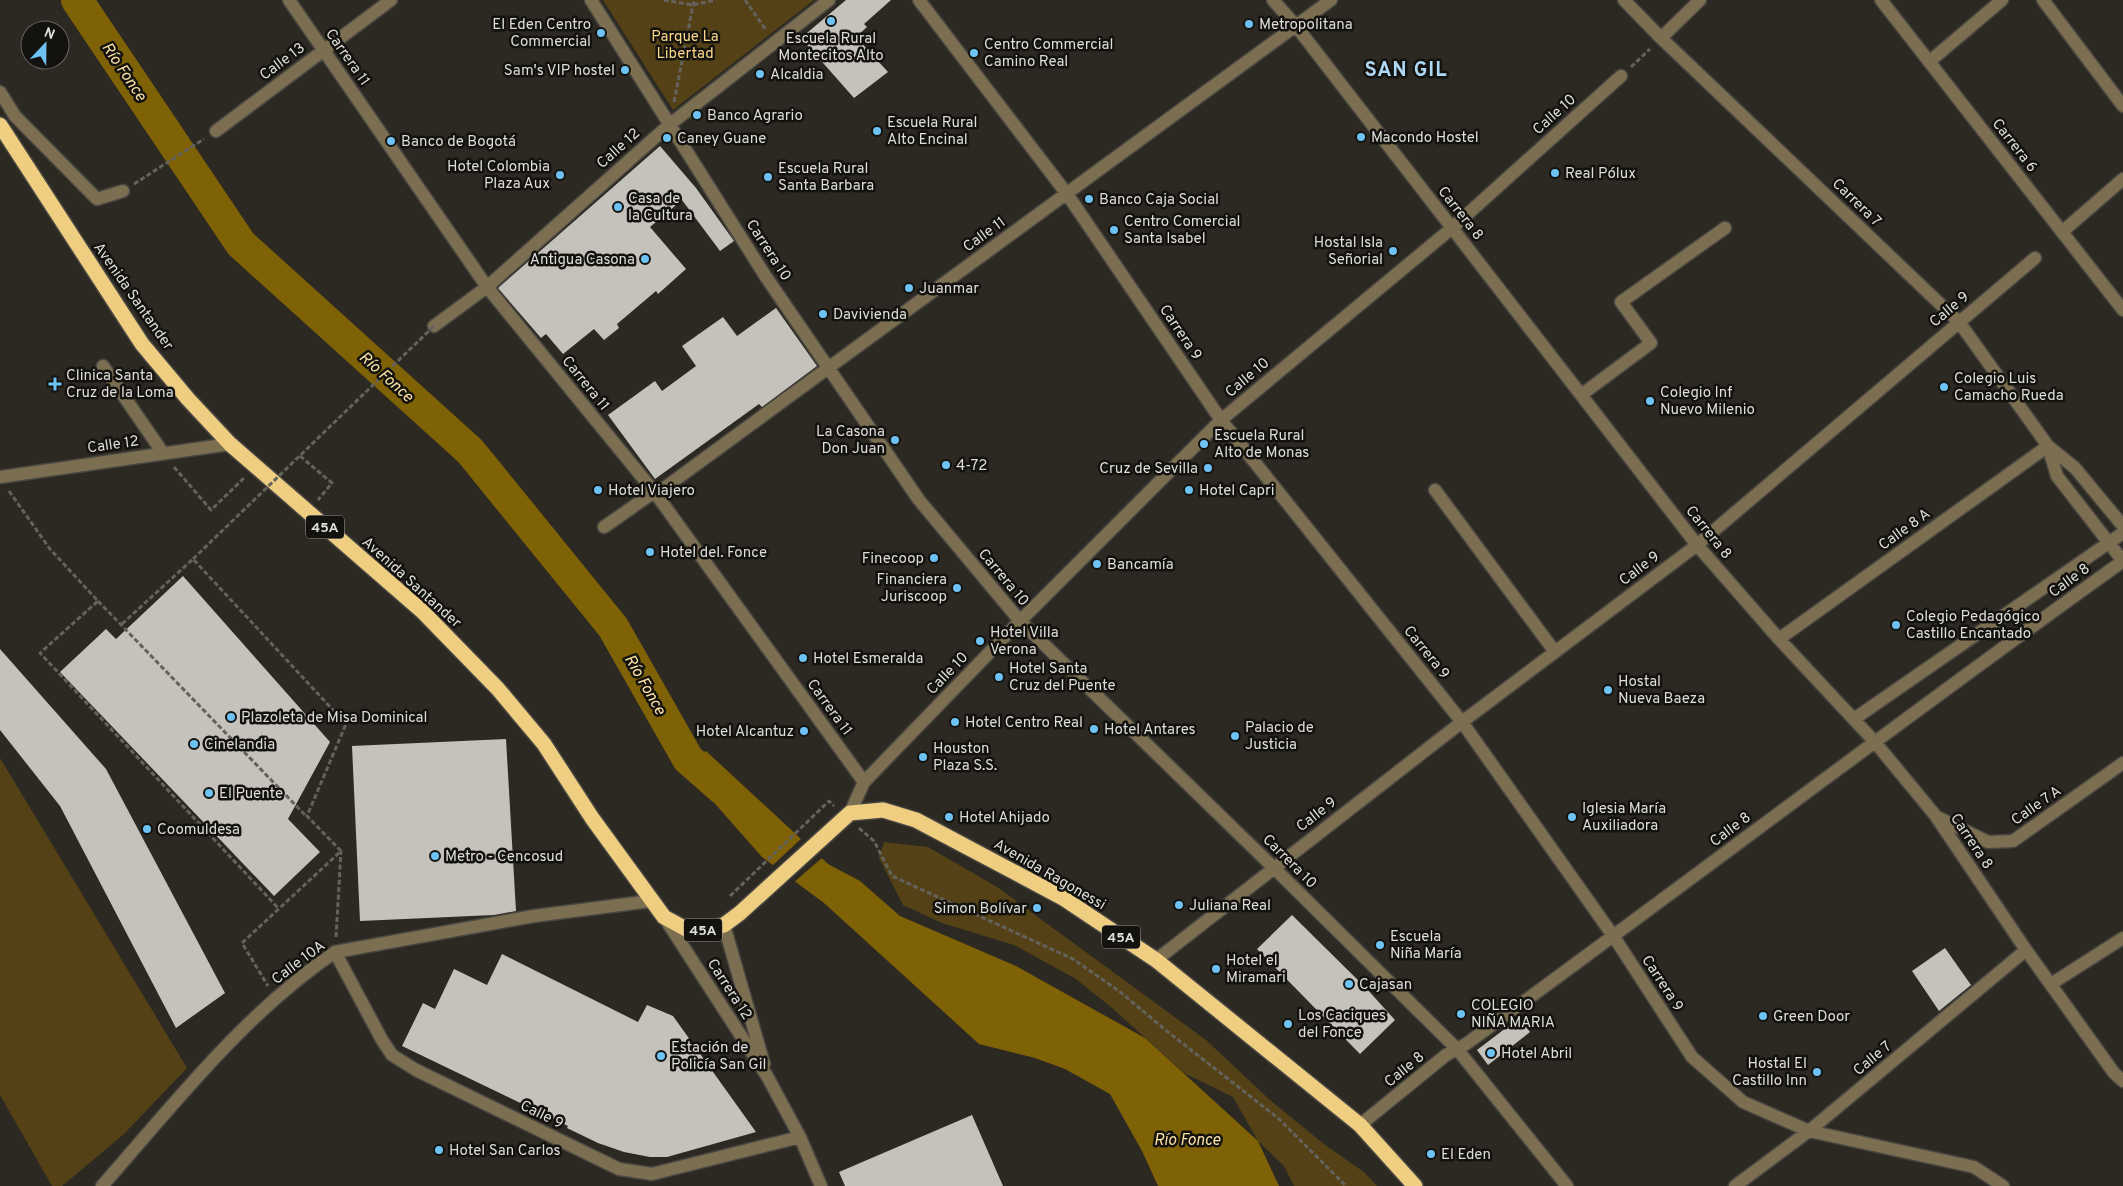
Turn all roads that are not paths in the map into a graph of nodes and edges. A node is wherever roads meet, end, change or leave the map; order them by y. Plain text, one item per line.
1 (289, 0) edge
2 (391, 0) edge
3 (591, 0) edge
4 (829, 0) edge
5 (919, 0) edge
6 (1273, 0) edge
7 (1332, 0) edge
8 (1624, 0) edge
9 (1700, 0) edge
10 (1880, 0) edge
11 (2002, 0) edge
12 (2043, 0) edge
13 (1296, 26) junction
14 (1661, 38) junction
15 (324, 50) junction
16 (1929, 62) junction
17 (1621, 76) road end
18 (0, 92) edge
19 (2123, 106) edge
20 (669, 124) junction
21 (0, 125) edge
22 (216, 130) road end
23 (2123, 179) edge
24 (123, 191) road end
25 (1067, 194) junction
26 (1452, 228) junction
27 (1725, 228) dead end
28 (2062, 232) junction
29 (2035, 258) dead end
30 (487, 287) junction
31 (2123, 310) edge
32 (1959, 322) junction
33 (434, 326) road end
34 (103, 366) dead end
35 (829, 367) junction
36 (1581, 395) junction
37 (1221, 420) junction
38 (230, 444) junction
39 (2048, 446) junction
40 (162, 453) junction
41 (3, 482) edge
42 (1435, 490) dead end
43 (655, 493) junction
44 (2123, 526) edge
45 (604, 527) dead end
46 (2123, 533) edge
47 (2110, 542) junction
48 (1697, 545) junction
49 (2123, 561) edge
50 (1020, 621) junction
51 (1778, 639) junction
52 (1556, 652) junction
53 (1854, 719) junction
54 (1462, 722) junction
55 (1874, 741) junction
56 (2123, 763) edge
57 (864, 782) junction
58 (848, 815) junction
59 (1935, 815) junction
60 (1274, 867) junction
61 (651, 901) junction
62 (664, 917) junction
63 (724, 925) junction
64 (1614, 937) junction
65 (2123, 938) edge
66 (2026, 950) junction
67 (335, 952) junction
68 (1156, 960) junction
69 (2051, 984) junction
70 (1457, 1050) junction
71 (767, 1076) junction
72 (2123, 1081) edge
73 (1360, 1125) junction
74 (1809, 1132) junction
75 (800, 1137) junction
76 (102, 1186) edge
77 (822, 1186) edge
78 (1415, 1186) edge
79 (1567, 1186) edge
80 (1735, 1186) edge
81 (2003, 1186) edge

1 - 15 street, Carrera 11
2 - 15 street, Calle 13
3 - 20 street, Carrera 10
4 - 20 street, Calle 12
5 - 25 street, Carrera 9
6 - 13 street, Carrera 8
7 - 13 street, Calle 11
8 - 14 street, Carrera 7
9 - 14 street
10 - 16 street, Carrera 6
11 - 16 street
12 - 19 street
13 - 25 street, Calle 11
13 - 26 street, Carrera 8
14 - 32 street, Carrera 7
15 - 22 street, Calle 13
15 - 30 street, Carrera 11
16 - 28 street, Carrera 6
17 - 26 street, Calle 10
18 - 24 street
20 - 30 street, Calle 12
20 - 35 street, Carrera 10
21 - 38 highway, Avenida Santander / 45A
23 - 28 street
25 - 35 street, Calle 11
25 - 37 street, Carrera 9
26 - 36 street, Carrera 8
26 - 37 street, Calle 10
27 - 36 street
28 - 31 street, Carrera 6
29 - 32 street, Calle 9
30 - 33 street, Calle 12
30 - 43 street, Carrera 11
32 - 39 street, Carrera 7
32 - 48 street, Calle 9
34 - 40 street
35 - 43 street, Calle 11
35 - 50 street, Carrera 10
36 - 48 street, Carrera 8
37 - 50 street, Calle 10
37 - 54 street, Carrera 9
38 - 40 street, Calle 12
38 - 61 highway, Avenida Santander / 45A
39 - 44 street, Carrera 7
39 - 47 street, Carrera 7
39 - 51 street, Calle 8 A
40 - 41 street, Calle 12
42 - 52 street
43 - 45 street, Calle 11
43 - 57 street, Carrera 11
46 - 47 street, Calle 8
47 - 49 street, Carrera 7
47 - 53 street, Calle 8
48 - 51 street, Carrera 8
48 - 52 street, Calle 9
49 - 55 street, Calle 8
50 - 57 street, Calle 10
50 - 60 street, Carrera 10
51 - 53 street, Carrera 8
52 - 54 street, Calle 9
53 - 55 street, Carrera 8
54 - 60 street, Calle 9
54 - 64 street, Carrera 9
55 - 59 street, Carrera 8
55 - 64 street, Calle 8
56 - 59 street, Calle 7 A
57 - 58 street, Calle 10
58 - 63 highway, Avenida Santander / 45A
58 - 68 highway, Avenida Ragonessi / 45A
59 - 66 street, Carrera 8
60 - 68 street, Calle 9
60 - 70 street, Carrera 10
61 - 62 highway, Avenida Santander / 45A
61 - 67 street, Calle 10A
62 - 63 highway, Avenida Santander / 45A
62 - 71 street, Carrera 12
63 - 71 street
64 - 70 street, Calle 8
64 - 74 street, Carrera 9
65 - 69 street
66 - 69 street, Carrera 8
66 - 74 street, Calle 7
67 - 75 street, Calle 9
67 - 76 street, Calle 10A
68 - 73 highway, Avenida Ragonessi / 45A
69 - 72 street, Carrera 8
70 - 73 street, Calle 8
70 - 79 street, Carrera 10
71 - 75 street, Carrera 12
73 - 78 highway, Avenida Ragonessi / 45A
74 - 80 street, Calle 7
74 - 81 street, Carrera 9
75 - 77 street, Carrera 12

